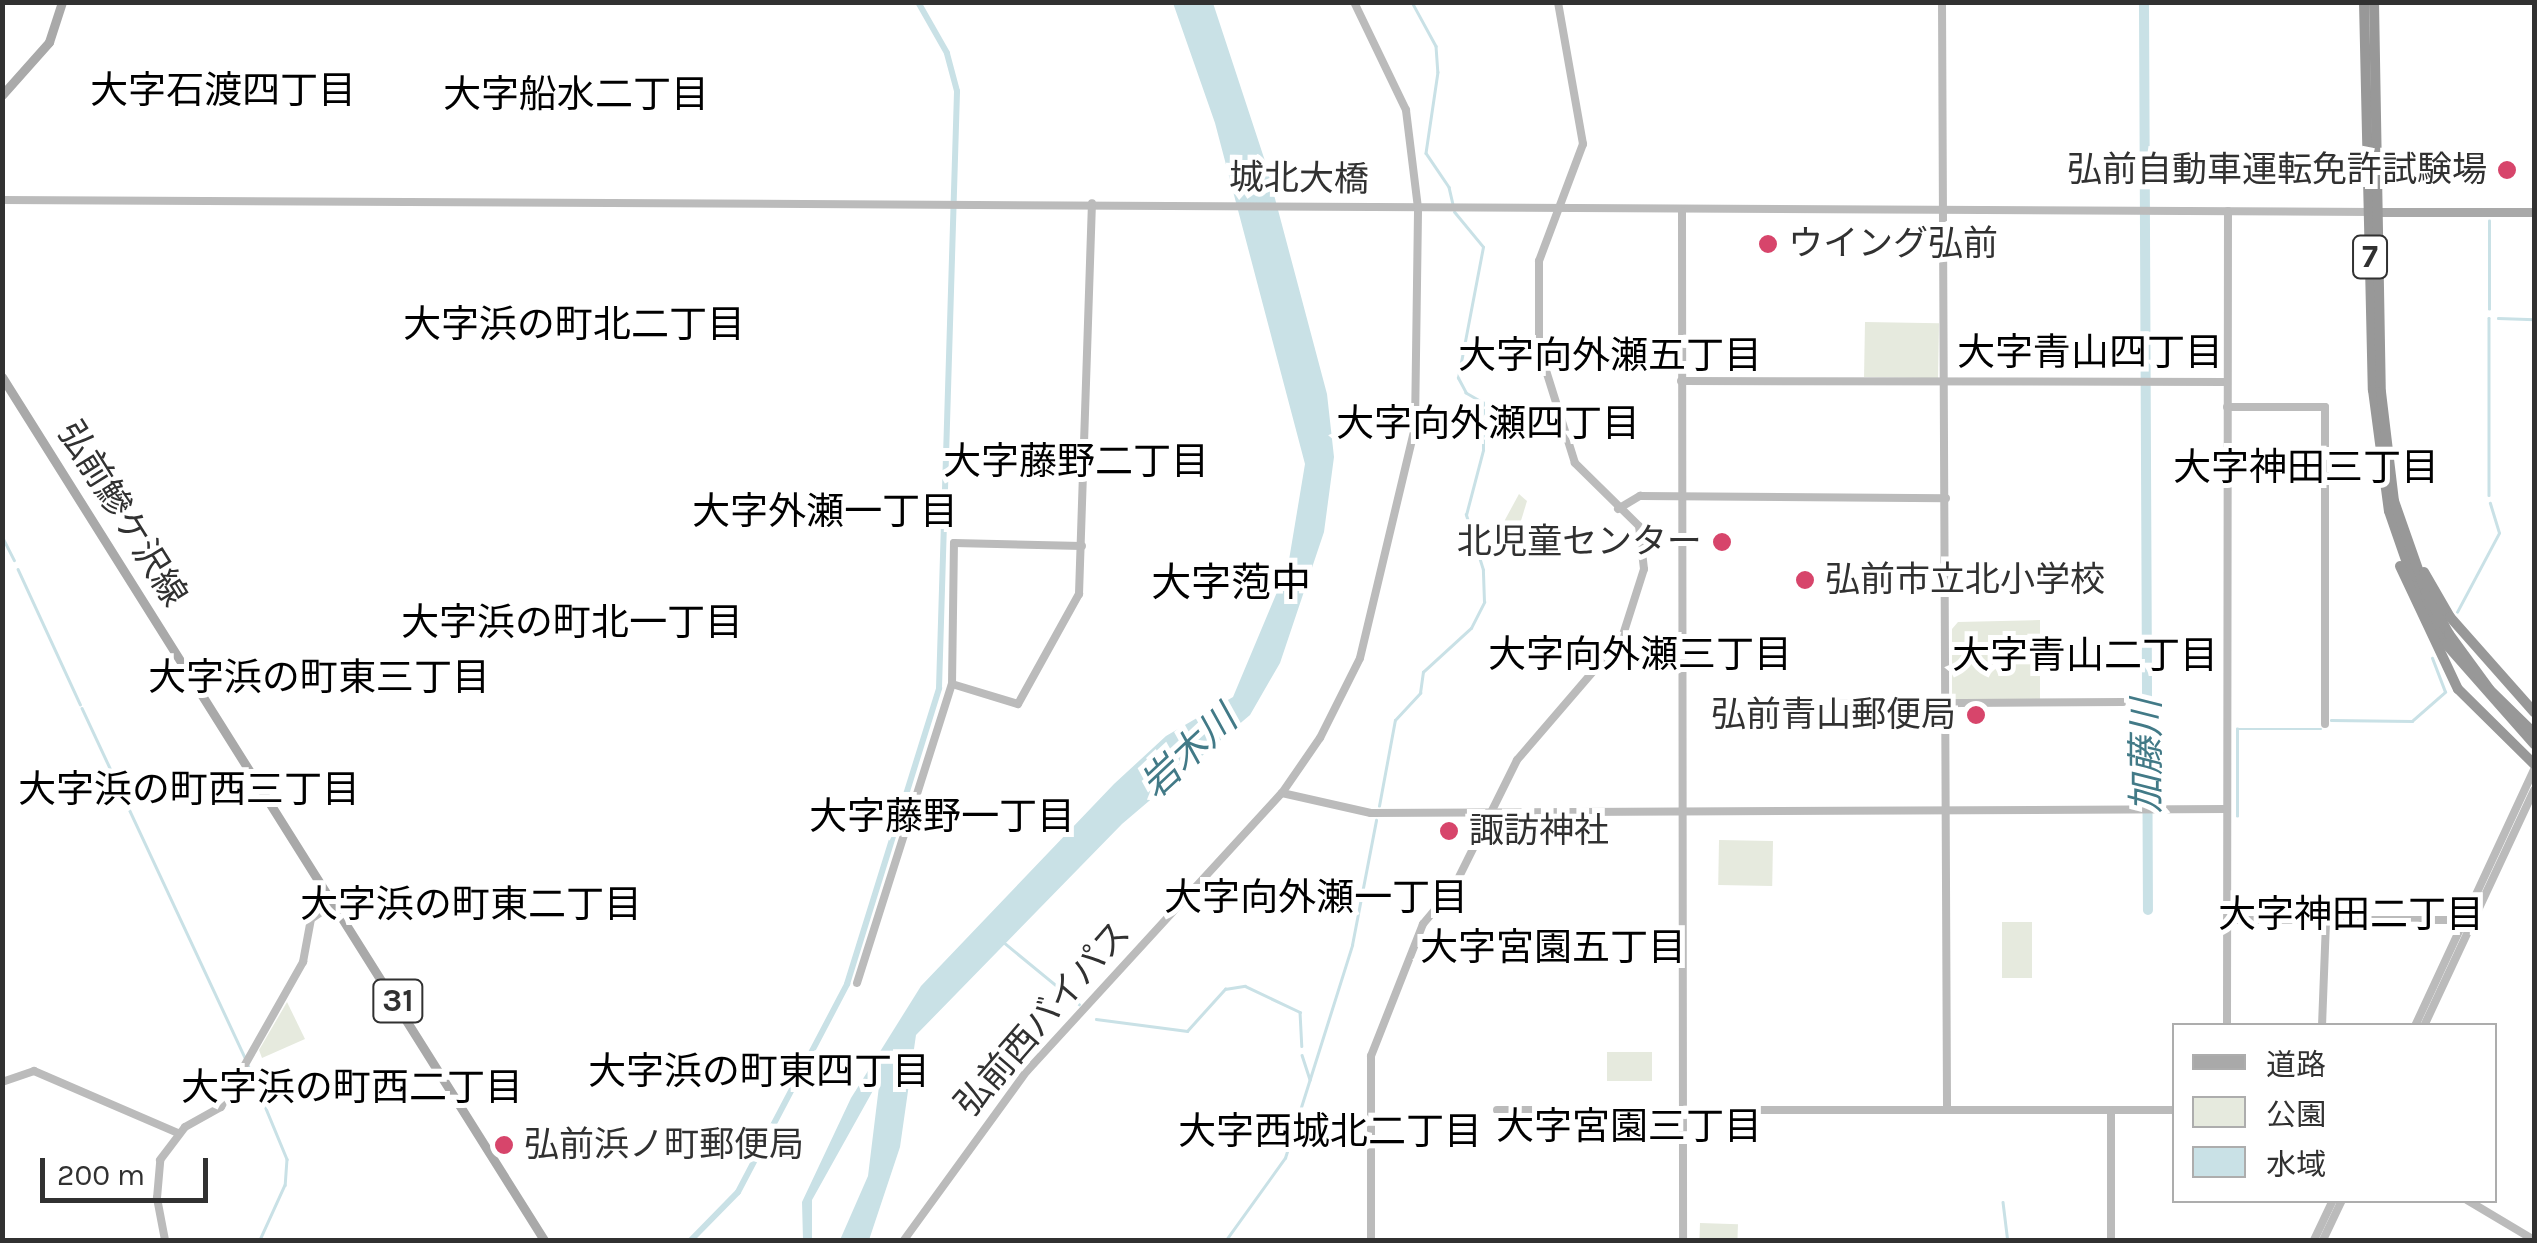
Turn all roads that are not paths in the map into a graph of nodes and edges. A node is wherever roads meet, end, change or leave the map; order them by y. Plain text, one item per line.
1 (62, 2) edge
2 (1354, 2) edge
3 (1558, 2) edge
4 (1942, 2) edge
5 (2364, 2) edge
6 (2374, 2) edge
7 (2, 95) edge
8 (2, 200) edge
9 (1092, 203) junction
10 (1418, 208) junction
11 (1560, 210) junction
12 (1682, 210) junction
13 (2228, 211) junction
14 (1945, 212) junction
15 (2374, 212) junction
16 (2534, 212) edge
17 (2, 377) edge
18 (1682, 382) junction
19 (2228, 382) junction
20 (1946, 383) junction
21 (2227, 407) junction
22 (1682, 496) junction
23 (1946, 498) junction
24 (1618, 509) junction
25 (2394, 511) junction
26 (1082, 546) junction
27 (952, 684) junction
28 (2123, 702) dead end
29 (1826, 704) dead end
30 (1946, 704) junction
31 (2534, 712) edge
32 (2507, 713) junction
33 (2325, 724) dead end
34 (2534, 733) edge
35 (2534, 744) edge
36 (2534, 767) edge
37 (2534, 790) edge
38 (1282, 793) junction
39 (2227, 809) junction
40 (1682, 810) junction
41 (1946, 810) junction
42 (1487, 812) junction
43 (336, 903) junction
44 (2227, 920) junction
45 (2326, 920) junction
46 (2469, 920) junction
47 (857, 983) dead end
48 (2227, 1023) edge
49 (2322, 1023) edge
50 (2417, 1023) edge
51 (2425, 1023) edge
52 (2, 1082) edge
53 (1497, 1110) dead end
54 (1682, 1110) junction
55 (1947, 1110) junction
56 (2172, 1110) edge
57 (2112, 1111) junction
58 (178, 1133) junction
59 (2332, 1203) edge
60 (2341, 1203) edge
61 (2471, 1203) edge
62 (166, 1240) edge
63 (544, 1240) edge
64 (904, 1240) edge
65 (1371, 1240) edge
66 (1683, 1240) edge
67 (2111, 1240) edge
68 (2314, 1240) edge
69 (2323, 1240) edge
70 (2534, 1240) edge

1 - 7 main road
2 - 10 street, 弘前西バイパス
3 - 11 street
4 - 14 street
5 - 15 highway, 7
6 - 15 highway, 7
8 - 9 street, 城北大橋
9 - 10 street, 城北大橋
9 - 26 street
10 - 11 street, 城北大橋
10 - 38 street, 弘前西バイパス
11 - 12 street, 城北大橋
11 - 24 street
12 - 14 street, 城北大橋
12 - 18 street
13 - 14 street, 城北大橋
13 - 15 street, 城北大橋
13 - 19 street
14 - 20 street
15 - 16 main road
15 - 25 highway, 7
17 - 43 main road, 弘前鰺ケ沢線 / 31
18 - 20 street
18 - 22 street
19 - 20 street
19 - 21 street
20 - 23 street
21 - 33 street
21 - 39 street
22 - 23 street
22 - 24 street
22 - 40 street
23 - 30 street
24 - 42 street
25 - 31 highway
25 - 32 highway, 7
25 - 36 highway
26 - 27 street
26 - 27 street
27 - 47 street
28 - 30 street
29 - 30 street
30 - 41 street
32 - 34 highway, 7
32 - 35 highway, 7
36 - 46 street
37 - 46 street
38 - 42 street
38 - 64 street, 弘前西バイパス
39 - 41 street
39 - 44 street
40 - 41 street
40 - 42 street
40 - 54 street
41 - 55 street
42 - 65 street
43 - 58 street
43 - 63 main road, 弘前鰺ケ沢線 / 31
44 - 45 street
44 - 48 street
45 - 46 street
45 - 49 street
46 - 50 street
46 - 51 street
52 - 58 street
53 - 54 street
54 - 55 street
54 - 66 street
55 - 57 street
56 - 57 street
57 - 67 street
58 - 62 street
59 - 68 street
60 - 69 street
61 - 70 street

